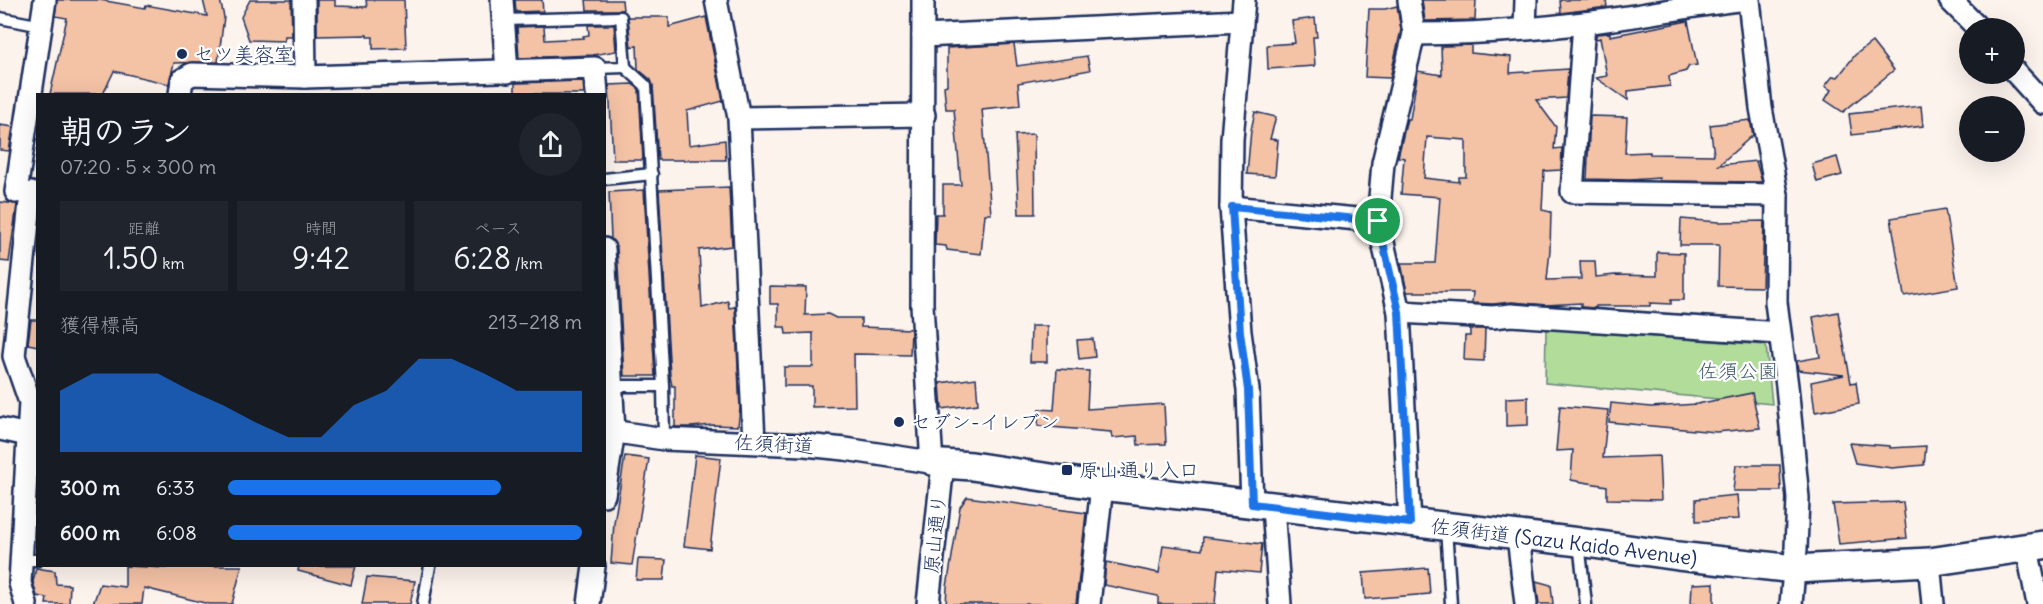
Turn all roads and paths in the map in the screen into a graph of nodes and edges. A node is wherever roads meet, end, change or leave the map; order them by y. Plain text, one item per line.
1 (45, 0) edge
2 (304, 0) edge
3 (716, 0) edge
4 (923, 0) edge
5 (1244, 0) edge
6 (1408, 0) edge
7 (1526, 0) edge
8 (1739, 0) edge
9 (1749, 0) edge
10 (1950, 0) edge
11 (502, 10) edge
12 (0, 18) edge
13 (1968, 18) edge
14 (1241, 21) junction
15 (1584, 23) junction
16 (42, 26) junction
17 (1525, 28) junction
18 (1414, 34) junction
19 (923, 36) junction
20 (625, 67) junction
21 (595, 68) junction
22 (507, 72) junction
23 (305, 77) junction
24 (2025, 83) edge
25 (427, 85) edge
26 (180, 93) edge
27 (597, 93) edge
28 (2043, 103) edge
29 (924, 115) junction
30 (739, 118) junction
31 (652, 174) junction
32 (606, 178) edge
33 (21, 192) edge
34 (1777, 195) junction
35 (1232, 207) junction
36 (1378, 221) junction
37 (606, 288) edge
38 (1399, 312) junction
39 (1779, 333) junction
40 (611, 386) junction
41 (663, 386) junction
42 (0, 429) edge
43 (609, 430) edge
44 (28, 435) junction
45 (664, 439) junction
46 (754, 442) junction
47 (937, 464) junction
48 (606, 469) edge
49 (1102, 486) junction
50 (1263, 506) junction
51 (1410, 523) junction
52 (1446, 527) junction
53 (1518, 536) junction
54 (1579, 542) junction
55 (2035, 546) edge
56 (29, 560) edge
57 (1929, 562) junction
58 (430, 567) edge
59 (594, 567) edge
60 (1795, 569) junction
61 (27, 604) edge
62 (423, 604) edge
63 (589, 604) edge
64 (928, 604) edge
65 (1089, 604) edge
66 (1280, 604) edge
67 (1451, 604) edge
68 (1526, 604) edge
69 (1586, 604) edge
70 (1791, 604) edge
71 (1933, 604) edge
72 (2038, 604) edge

1 - 16 street
2 - 23 street
3 - 30 street
4 - 19 street, 原山通り
5 - 14 street
6 - 18 street
7 - 17 street
8 - 15 street
9 - 34 street
10 - 13 street
11 - 20 lane
11 - 22 street
12 - 16 lane
14 - 19 street
14 - 35 street
15 - 17 street
15 - 34 street
16 - 33 street
17 - 18 street
18 - 36 street
19 - 29 street, 原山通り
20 - 21 lane
20 - 31 lane
21 - 22 street
21 - 27 street
22 - 25 street
23 - 25 street
23 - 26 street
24 - 28 street
29 - 30 street
29 - 47 street, 原山通り
30 - 46 street
31 - 32 lane
31 - 41 lane
33 - 44 street
34 - 39 street
35 - 36 street
35 - 50 street
36 - 38 street
37 - 40 street
38 - 39 street
38 - 51 street
39 - 60 street
40 - 41 lane
40 - 43 street
41 - 45 lane
42 - 44 street
43 - 45 street, 佐須街道
43 - 48 street
44 - 56 street
45 - 46 street, 佐須街道
46 - 47 street, 佐須街道
47 - 49 street, 佐須街道 (Sazu Kaido Avenue)
47 - 64 street, 原山通り
49 - 50 street, 佐須街道 (Sazu Kaido Avenue)
49 - 65 street
50 - 51 street, 佐須街道 (Sazu Kaido Avenue)
50 - 66 street
51 - 52 street, 佐須街道 (Sazu Kaido Avenue)
52 - 53 street, 佐須街道 (Sazu Kaido Avenue)
52 - 67 lane
53 - 54 street, 佐須街道 (Sazu Kaido Avenue)
53 - 68 street
54 - 60 street, 佐須街道 (Sazu Kaido Avenue)
54 - 69 lane
55 - 57 street, 佐須街道 (Sazu Kaido Avenue)
55 - 72 street
56 - 61 street
57 - 60 street, 佐須街道 (Sazu Kaido Avenue)
57 - 71 street
58 - 62 lane
59 - 63 street
60 - 70 street

